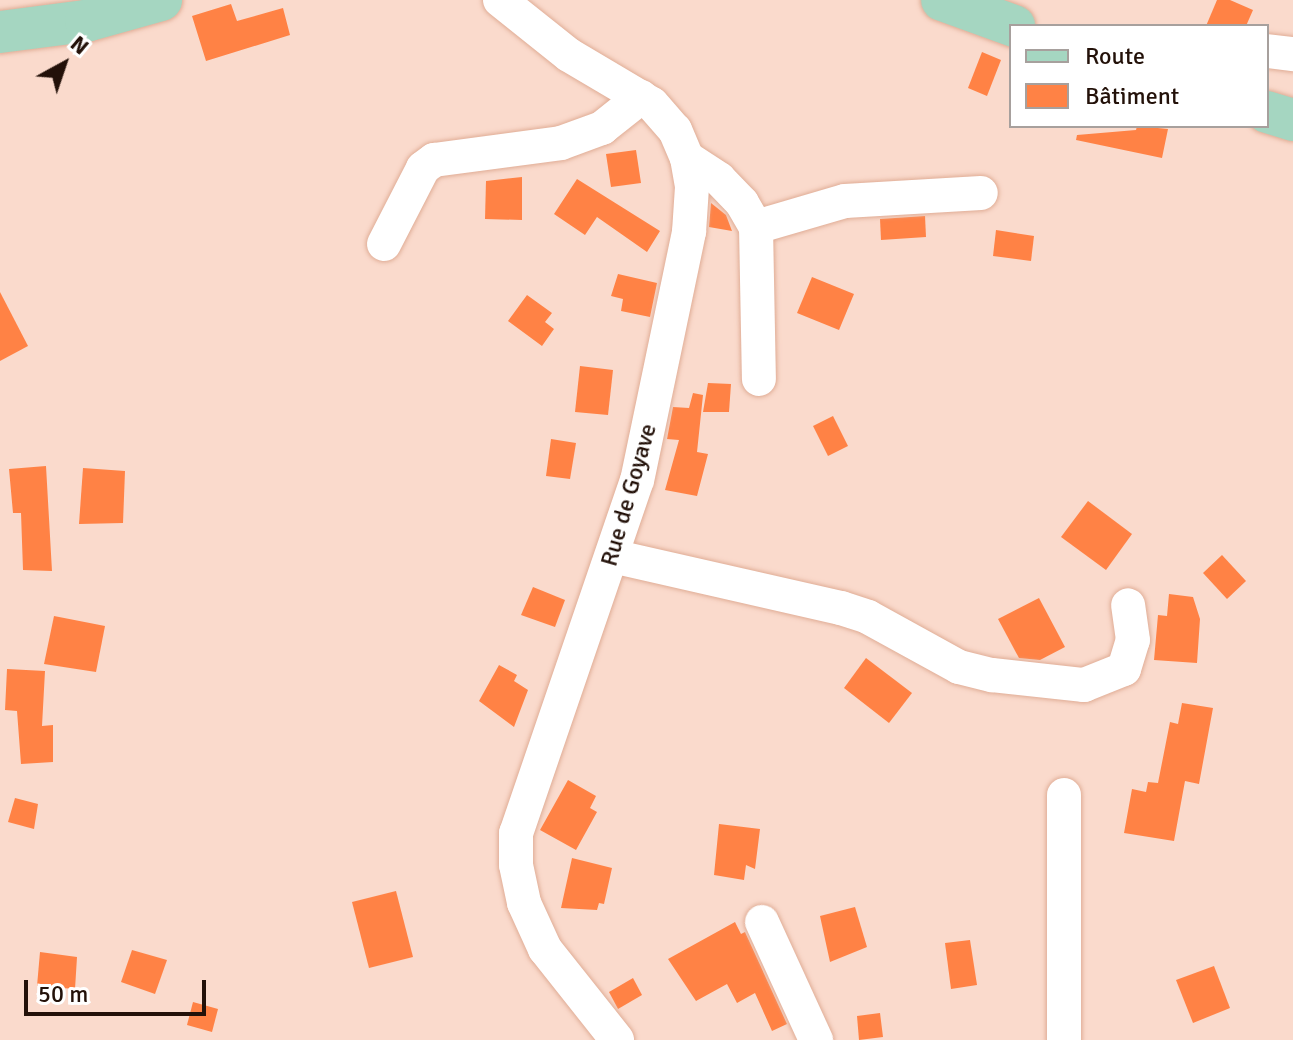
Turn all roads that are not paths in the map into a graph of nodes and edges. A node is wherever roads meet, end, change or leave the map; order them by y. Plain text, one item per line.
1 (161, 0) edge
2 (500, 0) edge
3 (942, 0) edge
4 (1009, 24) edge
5 (0, 32) edge
6 (1269, 51) edge
7 (1293, 54) edge
8 (641, 97) junction
9 (1269, 113) edge
10 (1293, 120) edge
11 (687, 158) junction
12 (981, 193) dead end
13 (756, 227) junction
14 (384, 244) dead end
15 (759, 379) dead end
16 (612, 556) junction
17 (1128, 605) dead end
18 (1064, 795) dead end
19 (762, 922) dead end
20 (617, 1040) edge
21 (816, 1040) edge
22 (1064, 1040) edge

1 - 5 main road
2 - 8 street, Rue de Goyave
3 - 4 main road
6 - 7 street
8 - 11 street, Rue de Goyave
8 - 14 street
9 - 10 main road
11 - 13 street
11 - 16 street, Rue de Goyave
12 - 13 street
13 - 15 street
16 - 17 street
16 - 20 street, Rue de Goyave
18 - 22 street
19 - 21 street

